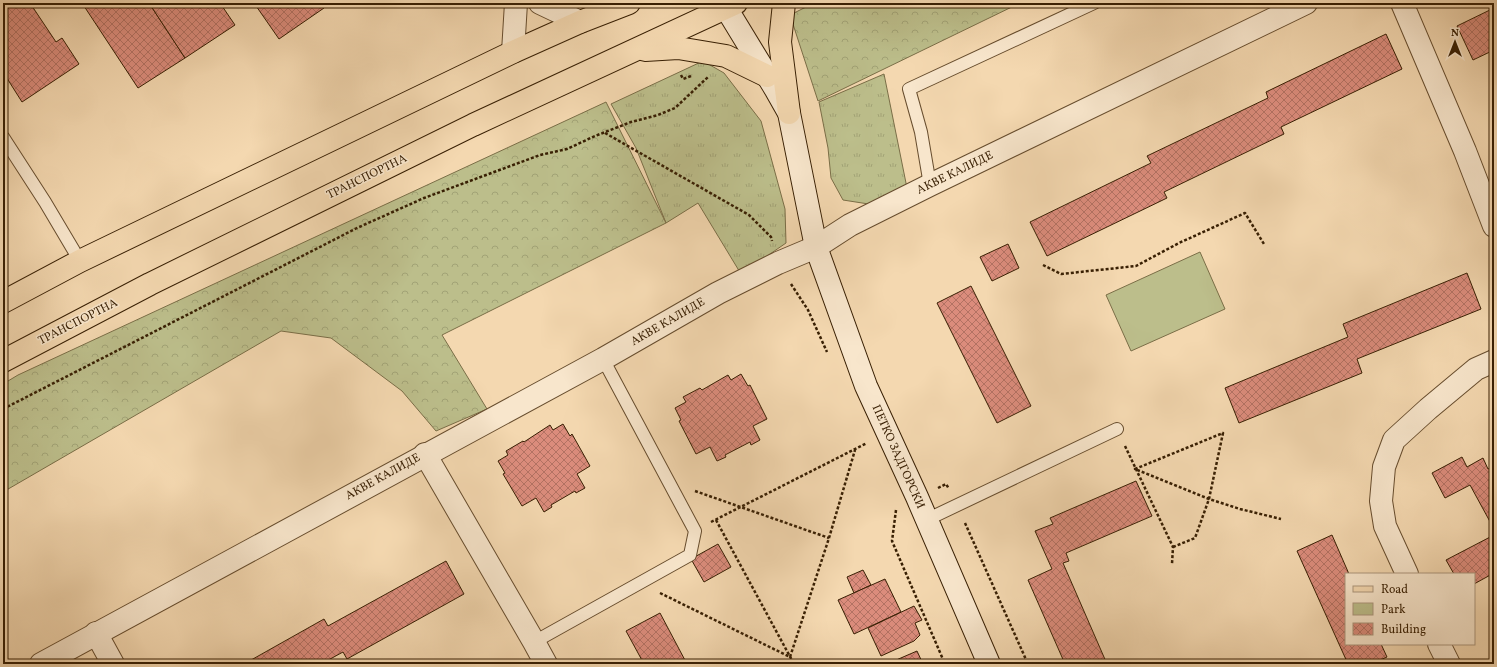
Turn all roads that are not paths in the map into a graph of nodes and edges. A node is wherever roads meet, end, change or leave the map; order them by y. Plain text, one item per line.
1 (516, 3) edge
2 (540, 3) edge
3 (629, 3) edge
4 (784, 3) edge
5 (1094, 3) edge
6 (1306, 3) edge
7 (1402, 3) edge
8 (728, 5) edge
9 (580, 22) junction
10 (632, 51) junction
11 (513, 52) junction
12 (767, 76) junction
13 (789, 114) junction
14 (3, 137) edge
15 (930, 185) junction
16 (1494, 226) edge
17 (816, 247) junction
18 (80, 261) junction
19 (3, 302) edge
20 (603, 359) junction
21 (1494, 360) edge
22 (3, 361) edge
23 (1117, 429) road end
24 (425, 454) junction
25 (926, 520) junction
26 (1407, 573) edge
27 (96, 633) junction
28 (534, 642) junction
29 (1440, 645) edge
30 (41, 664) edge
31 (113, 664) edge
32 (546, 664) edge
33 (989, 664) edge
34 (1449, 664) edge

1 - 11 street
2 - 9 street
3 - 9 main road
4 - 13 main road
5 - 15 lane
6 - 15 street, АКВЕ КАЛИДЕ
7 - 16 street
8 - 10 main road, ТРАНСПОРТНА
8 - 12 street, ПЕТКО ЗАДГОРСКИ
9 - 11 main road
10 - 12 main road
10 - 22 main road, ТРАНСПОРТНА
11 - 18 main road
12 - 13 street, ПЕТКО ЗАДГОРСКИ
13 - 17 street, ПЕТКО ЗАДГОРСКИ
14 - 18 lane
15 - 17 street, АКВЕ КАЛИДЕ
17 - 20 street, АКВЕ КАЛИДЕ
17 - 25 street, ПЕТКО ЗАДГОРСКИ
18 - 19 main road
20 - 24 street, АКВЕ КАЛИДЕ
20 - 28 lane
21 - 26 street
23 - 25 lane
24 - 27 street, АКВЕ КАЛИДЕ
24 - 28 street
25 - 33 street, ПЕТКО ЗАДГОРСКИ
27 - 30 street, АКВЕ КАЛИДЕ
27 - 31 street
28 - 32 street
29 - 34 street

